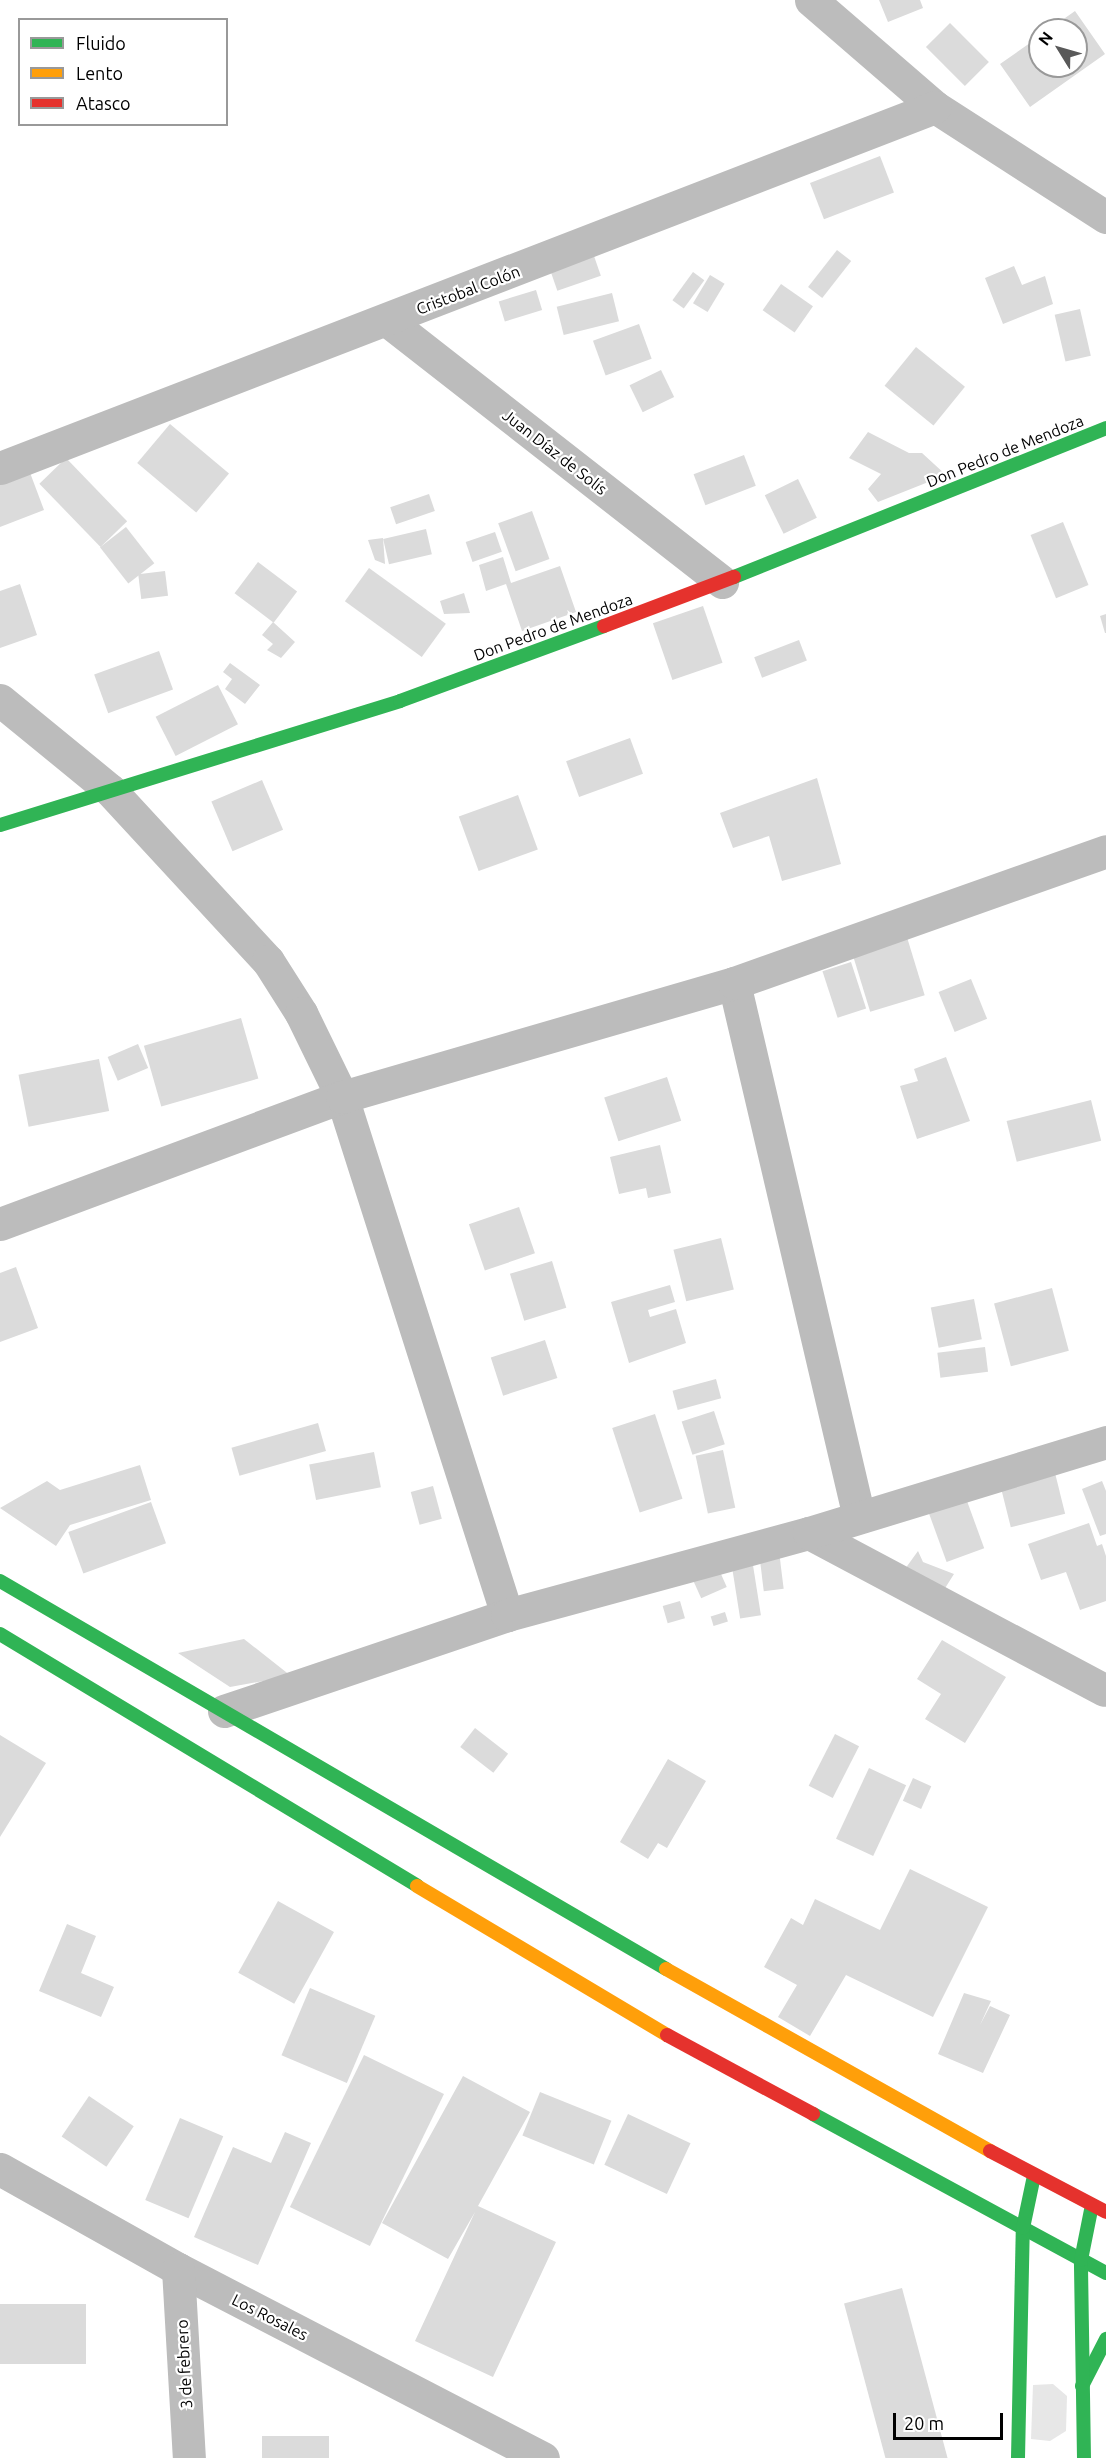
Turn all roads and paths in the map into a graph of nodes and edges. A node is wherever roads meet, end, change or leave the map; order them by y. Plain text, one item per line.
1 (811, 0) edge
2 (935, 108) junction
3 (1106, 217) edge
4 (388, 321) junction
5 (1106, 428) edge
6 (0, 468) edge
7 (723, 582) junction
8 (0, 700) edge
9 (110, 790) junction
10 (0, 825) edge
11 (1106, 851) edge
12 (734, 983) junction
13 (342, 1097) junction
14 (0, 1224) edge
15 (1106, 1442) edge
16 (859, 1517) junction
17 (809, 1533) junction
18 (0, 1581) edge
19 (507, 1615) junction
20 (0, 1634) edge
21 (1104, 1690) dead end
22 (224, 1711) junction
23 (0, 2169) edge
24 (1034, 2176) junction
25 (1092, 2205) junction
26 (1106, 2212) edge
27 (1023, 2228) junction
28 (1081, 2260) junction
29 (178, 2269) junction
30 (1106, 2273) edge
31 (1106, 2339) edge
32 (1080, 2390) junction
33 (189, 2458) edge
34 (543, 2458) edge
35 (1018, 2458) edge
36 (1084, 2458) edge

1 - 2 street
2 - 3 street
2 - 4 street, Cristobal Colón
4 - 6 street, Cristobal Colón
4 - 7 street, Juan Díaz de Solís
5 - 7 main road, Don Pedro de Mendoza
7 - 9 main road, Don Pedro de Mendoza
8 - 9 street
9 - 10 main road, Don Pedro de Mendoza
9 - 13 street
11 - 12 street
12 - 13 street
12 - 16 street
13 - 14 street
13 - 19 street
15 - 16 street
16 - 17 street
17 - 19 street
17 - 21 street
18 - 22 main road
19 - 22 street
20 - 27 main road
22 - 24 main road
23 - 29 street, Los Rosales
24 - 25 main road
24 - 27 main road
25 - 26 main road
25 - 28 main road
27 - 28 main road
27 - 35 main road
28 - 30 main road
28 - 32 main road
29 - 33 street, 3 de febrero
29 - 34 street, Los Rosales
31 - 32 main road
32 - 36 main road

